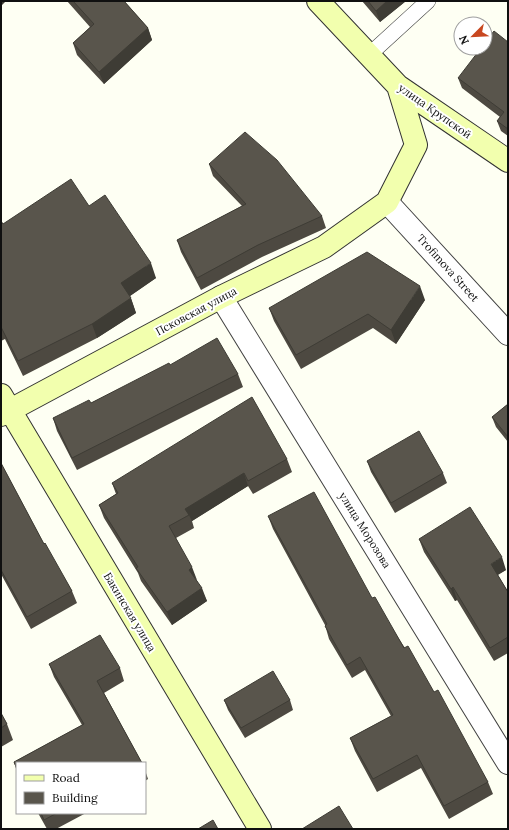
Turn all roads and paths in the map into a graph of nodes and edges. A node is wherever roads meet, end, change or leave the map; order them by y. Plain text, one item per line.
1 (318, 1) edge
2 (428, 1) edge
3 (369, 55) junction
4 (398, 86) junction
5 (508, 161) edge
6 (388, 202) junction
7 (221, 297) junction
8 (508, 334) edge
9 (4, 407) edge
10 (508, 763) edge
11 (260, 829) edge

1 - 3 main road, улица Крупской
2 - 3 lane
3 - 4 main road, улица Крупской
4 - 5 main road, улица Крупской
4 - 6 main road
6 - 7 main road, Псковская улица
6 - 8 street, Trofimova Street
7 - 9 main road, Псковская улица
7 - 10 street, улица Морозова
9 - 11 main road, Бакинская улица

